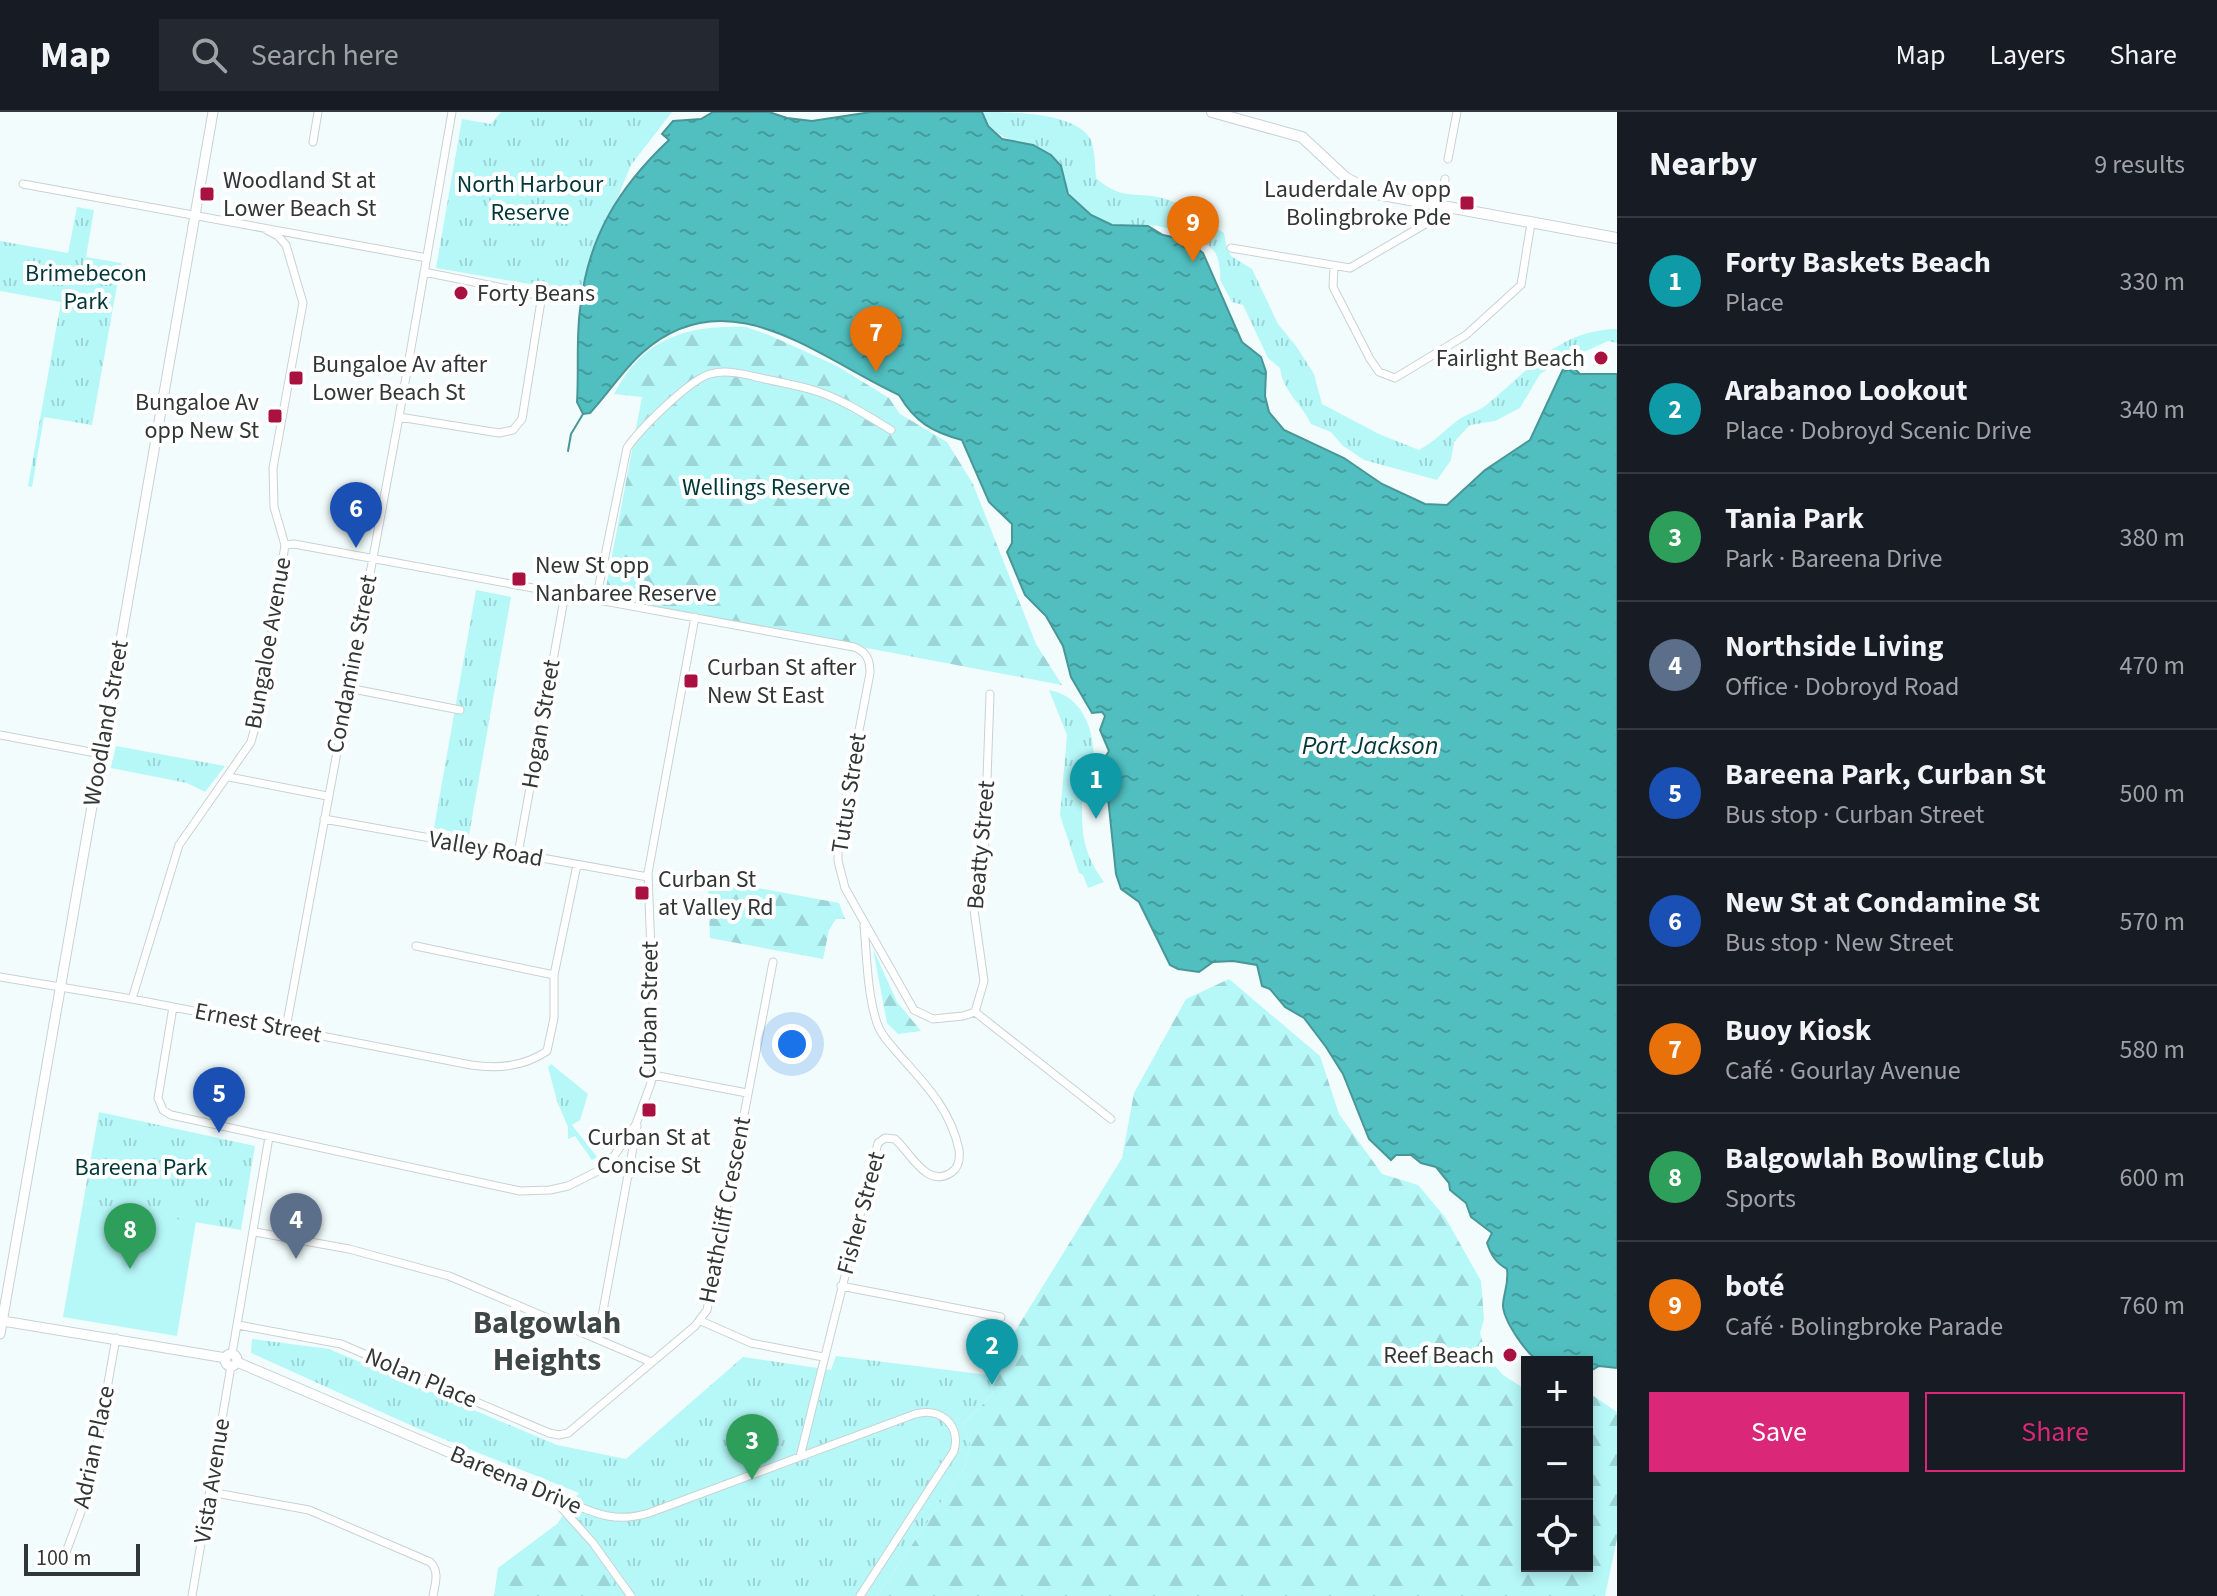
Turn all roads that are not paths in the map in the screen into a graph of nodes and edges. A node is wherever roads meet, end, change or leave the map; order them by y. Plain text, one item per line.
1 (213, 112) edge
2 (318, 112) edge
3 (452, 112) edge
4 (1212, 112) edge
5 (1457, 112) edge
6 (313, 142) dead end
7 (1448, 159) dead end
8 (1445, 179) dead end
9 (23, 184) dead end
10 (1440, 207) junction
11 (195, 216) junction
12 (1531, 223) junction
13 (265, 229) junction
14 (1617, 238) edge
15 (1231, 248) dead end
16 (427, 258) junction
17 (1334, 266) junction
18 (424, 272) junction
19 (399, 417) junction
20 (891, 430) dead end
21 (285, 545) junction
22 (372, 558) junction
23 (565, 594) junction
24 (596, 600) junction
25 (695, 617) junction
26 (348, 688) junction
27 (990, 694) dead end
28 (460, 710) dead end
29 (0, 735) edge
30 (101, 754) junction
31 (229, 777) junction
32 (327, 796) junction
33 (324, 819) junction
34 (518, 854) junction
35 (577, 865) junction
36 (648, 877) junction
37 (864, 924) junction
38 (416, 946) dead end
39 (773, 962) dead end
40 (554, 975) junction
41 (0, 977) edge
42 (59, 987) junction
43 (132, 999) junction
44 (173, 1007) junction
45 (975, 1012) junction
46 (286, 1028) junction
47 (653, 1075) junction
48 (747, 1093) junction
49 (1111, 1119) dead end
50 (636, 1124) junction
51 (269, 1137) junction
52 (610, 1162) junction
53 (629, 1175) junction
54 (255, 1232) junction
55 (841, 1286) junction
56 (1001, 1317) dead end
57 (3, 1321) junction
58 (701, 1321) junction
59 (238, 1325) junction
60 (0, 1334) edge
61 (116, 1338) junction
62 (598, 1338) junction
63 (823, 1357) junction
64 (231, 1360) junction
65 (651, 1362) junction
66 (594, 1412) joint
67 (800, 1457) junction
68 (210, 1492) junction
69 (549, 1495) junction
70 (579, 1507) junction
71 (573, 1519) junction
72 (65, 1555) dead end
73 (192, 1596) edge
74 (433, 1596) edge
75 (631, 1596) edge
76 (860, 1596) edge

1 - 11 street, Woodland Street
2 - 6 street
3 - 16 street, Condamine Street
4 - 10 main road
5 - 7 street
8 - 10 street
9 - 11 street
10 - 12 main road
10 - 17 street
11 - 13 street
11 - 30 street, Woodland Street
12 - 14 main road
12 - 17 street
13 - 16 street
13 - 21 street, Bungaloe Avenue
15 - 17 street
16 - 18 street, Condamine Street
18 - 19 street, Condamine Street
18 - 19 street
19 - 22 street, Condamine Street
20 - 24 street
21 - 22 street
21 - 31 street, Bungaloe Avenue
22 - 23 street
22 - 26 street, Condamine Street
23 - 24 street
23 - 34 street, Hogan Street
24 - 25 street
25 - 36 street, Curban Street
25 - 37 street, Tutus Street
26 - 28 street
26 - 32 street, Condamine Street
27 - 45 street, Beatty Street
29 - 30 street
30 - 42 street, Woodland Street
31 - 32 street
31 - 43 street, Bungaloe Avenue
32 - 33 street, Condamine Street
33 - 34 street, Valley Road
33 - 46 street, Condamine Street
34 - 35 street, Valley Road
35 - 36 street, Valley Road
35 - 40 street
36 - 47 street, Curban Street
37 - 45 street
37 - 55 street, Fisher Street
38 - 40 street
39 - 48 street, Heathcliff Crescent
40 - 46 street, Ernest Street
41 - 42 street, Ernest Street
42 - 43 street, Ernest Street
42 - 57 street, Woodland Street
43 - 44 street, Ernest Street
44 - 46 street, Ernest Street
44 - 51 street, Curban Street
45 - 49 street
47 - 48 street
47 - 50 street, Curban Street
48 - 58 street, Heathcliff Crescent
50 - 52 street, Curban Street
50 - 53 street
51 - 52 street, Curban Street
51 - 54 street, Vista Avenue
52 - 53 street
53 - 62 street
54 - 59 street, Vista Avenue
54 - 62 street
55 - 56 street
55 - 63 street, Fisher Street
57 - 60 street, Woodland Street
57 - 61 street, Bareena Drive
58 - 63 street
58 - 65 street, Heathcliff Crescent
59 - 64 street, Vista Avenue
59 - 66 street, Nolan Place
61 - 64 street, Bareena Drive
61 - 72 street, Adrian Place
62 - 65 street
63 - 67 street, Fisher Street
64 - 68 street, Vista Avenue
64 - 69 street, Bareena Drive
65 - 66 street, Heathcliff Crescent
67 - 70 street, Bareena Drive
67 - 76 street, Bareena Drive
68 - 73 street, Vista Avenue
68 - 74 street
69 - 70 street, Bareena Drive
69 - 71 street
70 - 71 street
71 - 75 street

